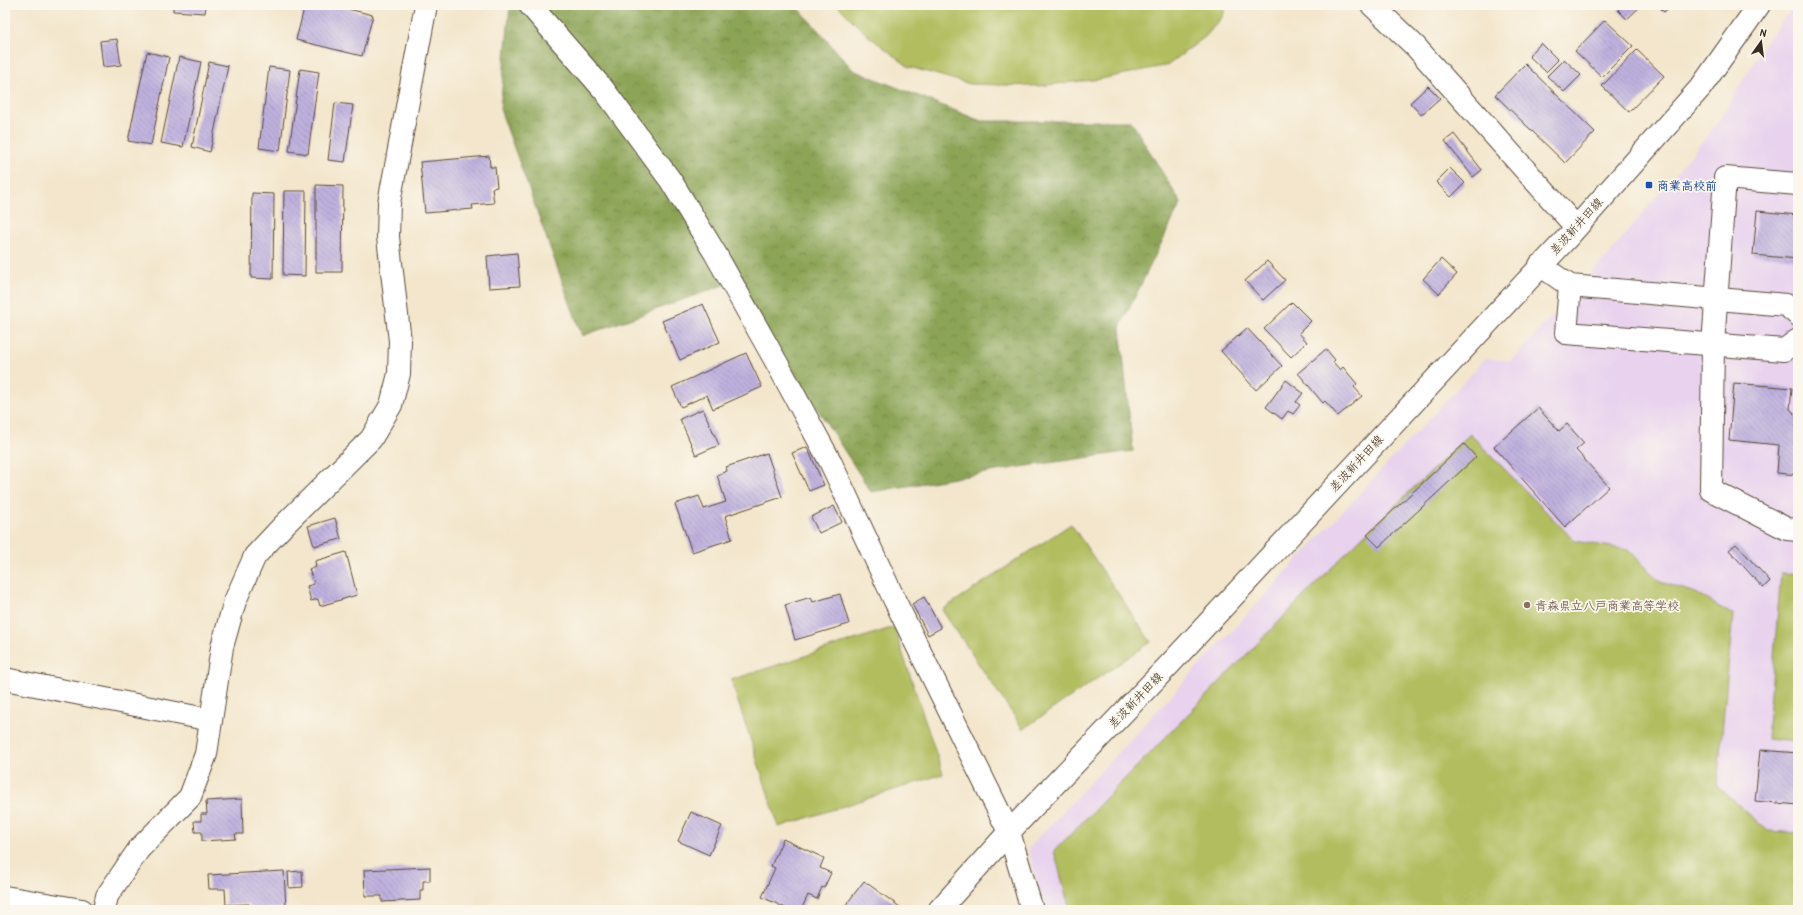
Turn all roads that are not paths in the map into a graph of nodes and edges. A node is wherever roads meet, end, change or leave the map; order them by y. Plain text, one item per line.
1 (426, 5) edge
2 (530, 5) edge
3 (1372, 5) edge
4 (1759, 5) edge
5 (1798, 184) edge
6 (1576, 226) junction
7 (1540, 265) junction
8 (1570, 286) junction
9 (1715, 299) junction
10 (1798, 315) edge
11 (1798, 340) edge
12 (1713, 345) junction
13 (1798, 530) edge
14 (5, 679) edge
15 (211, 720) junction
16 (1009, 832) junction
17 (5, 897) edge
18 (82, 910) edge
19 (104, 910) edge
20 (940, 910) edge
21 (1032, 910) edge

1 - 15 street
2 - 16 street
3 - 6 street
4 - 6 street, 差波新井田線
5 - 9 street
6 - 7 street, 差波新井田線
7 - 8 street
7 - 16 street, 差波新井田線
8 - 9 street
8 - 12 street
9 - 10 street
9 - 12 street
11 - 12 street
12 - 13 street
14 - 15 street
15 - 19 street
16 - 20 street, 差波新井田線
16 - 21 street
17 - 18 street

